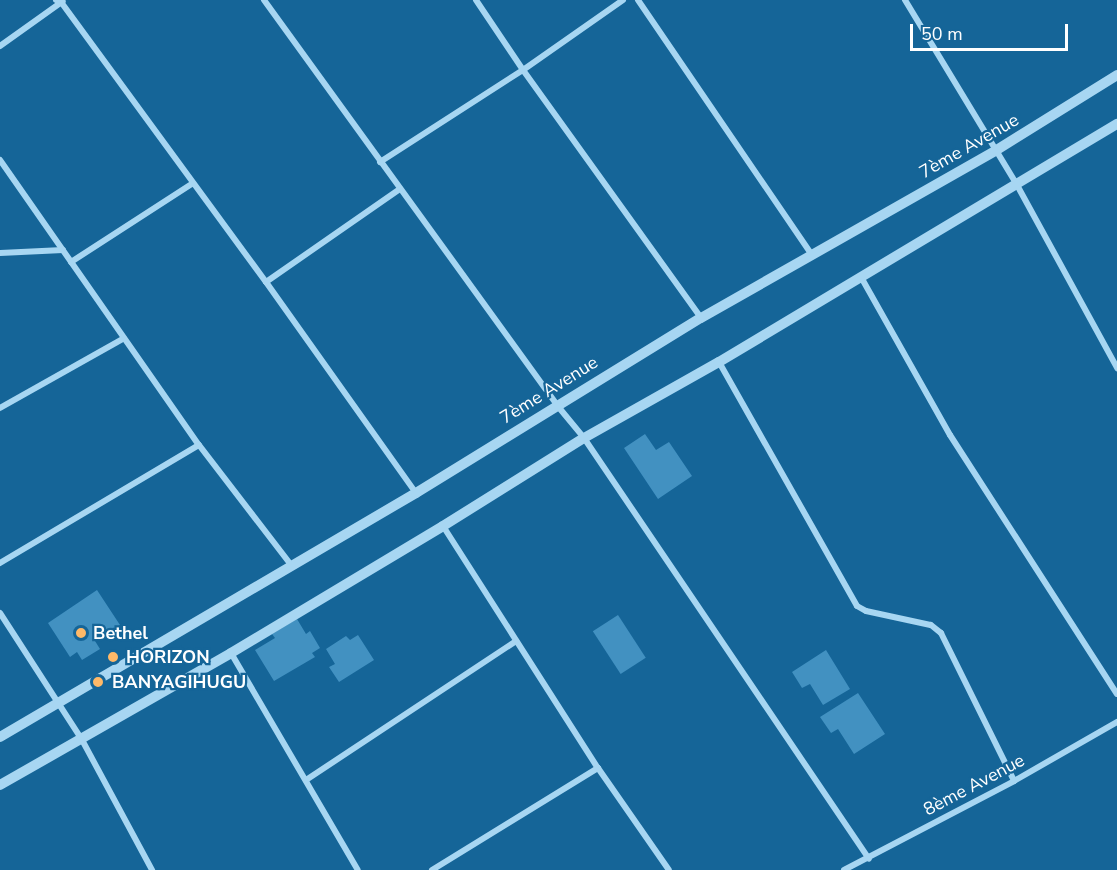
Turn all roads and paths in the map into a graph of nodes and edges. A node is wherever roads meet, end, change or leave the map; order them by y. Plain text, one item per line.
1 (264, 0) edge
2 (476, 0) edge
3 (623, 0) edge
4 (638, 0) edge
5 (905, 0) edge
6 (60, 1) edge
7 (0, 46) edge
8 (523, 70) junction
9 (1117, 75) edge
10 (1117, 124) edge
11 (995, 150) junction
12 (0, 160) edge
13 (380, 162) junction
14 (193, 183) junction
15 (1017, 185) junction
16 (400, 189) junction
17 (63, 250) junction
18 (0, 253) edge
19 (812, 255) junction
20 (71, 262) junction
21 (861, 277) junction
22 (266, 282) junction
23 (701, 318) junction
24 (124, 338) junction
25 (719, 362) junction
26 (1117, 368) edge
27 (556, 404) junction
28 (0, 408) edge
29 (584, 438) junction
30 (199, 445) junction
31 (416, 493) junction
32 (443, 526) junction
33 (0, 563) edge
34 (291, 565) junction
35 (0, 613) edge
36 (516, 641) junction
37 (231, 653) junction
38 (1117, 694) edge
39 (58, 704) junction
40 (1117, 722) edge
41 (0, 737) edge
42 (81, 738) junction
43 (598, 768) junction
44 (306, 780) junction
45 (1014, 781) junction
46 (0, 785) edge
47 (869, 859) junction
48 (152, 870) edge
49 (358, 870) edge
50 (432, 870) edge
51 (669, 870) edge
52 (844, 870) edge

1 - 13 street
2 - 8 street
3 - 8 street
4 - 19 street
5 - 11 street
6 - 7 street
6 - 14 street
8 - 13 street
8 - 23 street
9 - 11 street, 7ème Avenue
10 - 15 street
11 - 15 street
11 - 19 street, 7ème Avenue
12 - 17 street
13 - 16 street
14 - 20 street
14 - 22 street
15 - 21 street
15 - 26 street
16 - 22 street
16 - 27 street
17 - 18 street
17 - 20 street
19 - 23 street, 7ème Avenue
20 - 24 street
21 - 25 street
21 - 38 street
22 - 31 street
23 - 27 street, 7ème Avenue
24 - 28 street
24 - 30 street
25 - 29 street
25 - 45 street
27 - 29 street
27 - 31 street, 7ème Avenue
29 - 32 street
29 - 47 street
30 - 33 street
30 - 34 street
31 - 34 street, 7ème Avenue
32 - 36 street
32 - 37 street
34 - 39 street, 7ème Avenue
35 - 39 street
36 - 43 street
36 - 44 street
37 - 42 street
37 - 44 street
39 - 41 street, 7ème Avenue
39 - 42 street
40 - 45 street, 8ème Avenue
42 - 46 street
42 - 48 street
43 - 50 street
43 - 51 street
44 - 49 street
45 - 47 street, 8ème Avenue
47 - 52 street, 8ème Avenue

